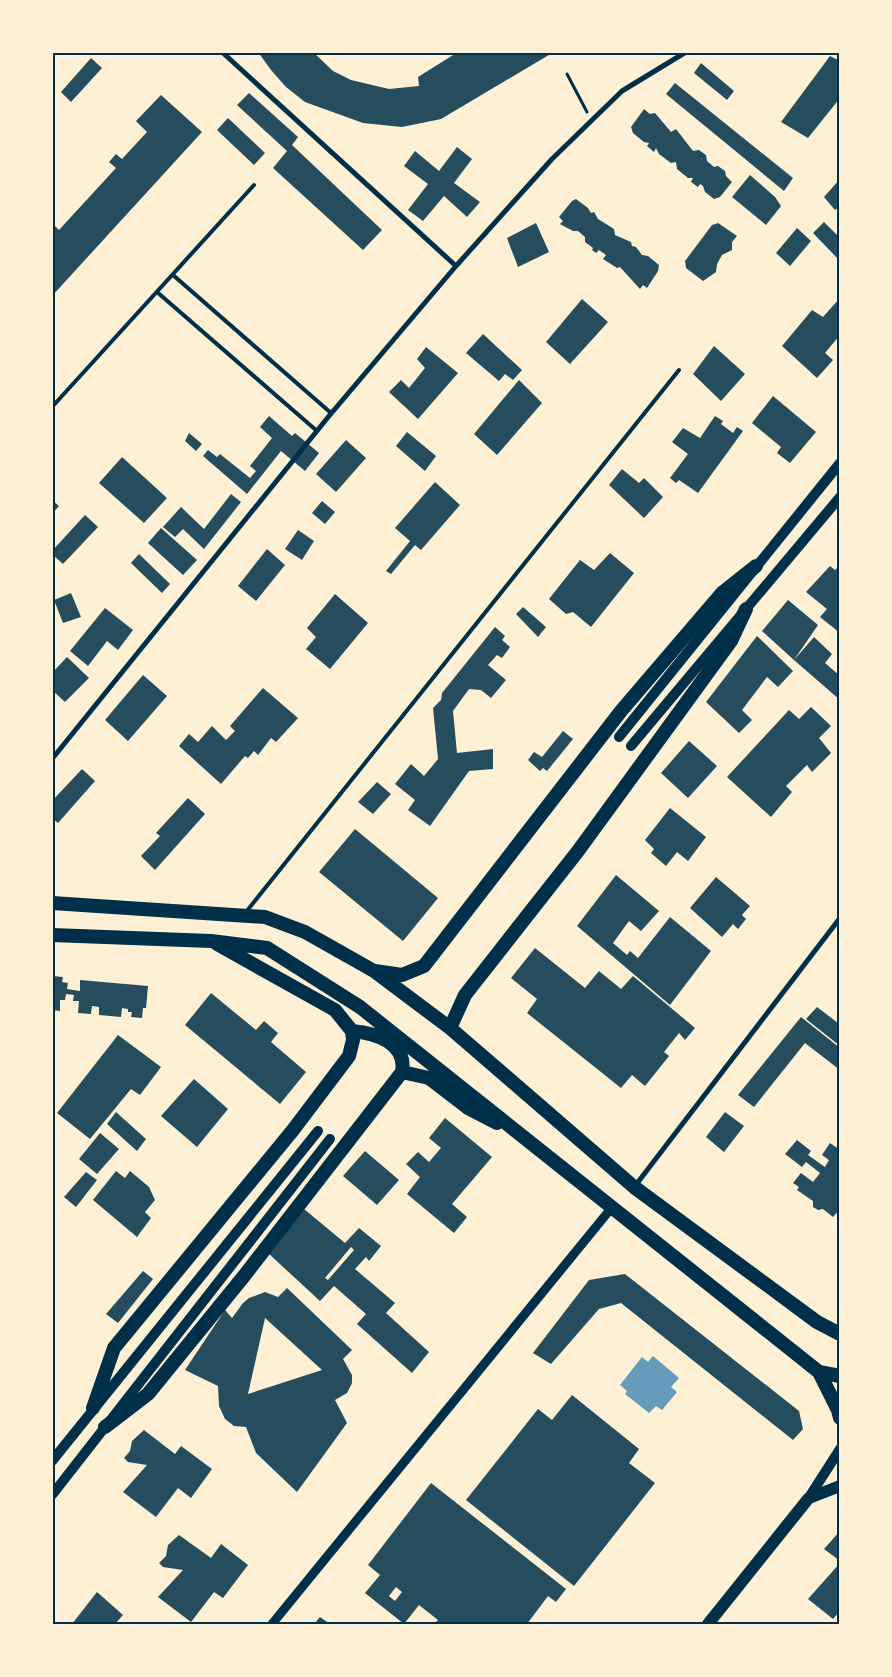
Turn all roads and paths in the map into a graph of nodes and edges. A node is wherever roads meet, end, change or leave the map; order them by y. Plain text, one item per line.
1 (222, 52) edge
2 (686, 52) edge
3 (567, 74) dead end
4 (592, 121) junction
5 (254, 184) dead end
6 (456, 266) junction
7 (173, 275) junction
8 (157, 292) junction
9 (680, 370) dead end
10 (52, 408) edge
11 (332, 413) junction
12 (317, 431) junction
13 (840, 463) edge
14 (840, 497) edge
15 (756, 566) junction
16 (746, 609) junction
17 (619, 737) dead end
18 (631, 746) dead end
19 (52, 759) edge
20 (52, 903) edge
21 (243, 916) junction
22 (840, 918) edge
23 (52, 935) edge
24 (211, 941) junction
25 (374, 971) junction
26 (450, 1028) junction
27 (352, 1031) junction
28 (402, 1072) junction
29 (318, 1130) dead end
30 (330, 1139) dead end
31 (528, 1140) junction
32 (634, 1187) junction
33 (613, 1206) junction
34 (840, 1334) edge
35 (819, 1372) junction
36 (840, 1376) edge
37 (93, 1408) junction
38 (840, 1418) edge
39 (105, 1428) junction
40 (840, 1449) edge
41 (52, 1461) edge
42 (840, 1486) edge
43 (52, 1495) edge
44 (809, 1498) junction
45 (272, 1624) edge
46 (708, 1624) edge

1 - 6 street
2 - 4 street
3 - 4 path
4 - 6 street
5 - 7 lane
6 - 11 street
7 - 8 lane
7 - 11 lane
8 - 10 lane
8 - 12 lane
9 - 21 lane
11 - 12 street
12 - 19 street
13 - 15 main road
14 - 16 main road
15 - 17 main road
15 - 25 highway
16 - 18 main road
16 - 26 highway
20 - 21 highway
21 - 25 highway
22 - 32 street
23 - 24 highway
24 - 27 highway
24 - 31 highway
25 - 26 highway
26 - 32 highway
27 - 28 highway
27 - 37 highway
28 - 31 highway
28 - 39 highway
29 - 37 main road
30 - 39 main road
31 - 33 highway
32 - 34 highway
33 - 35 highway
33 - 45 street
35 - 36 highway
35 - 38 highway
37 - 41 main road
39 - 43 main road
40 - 44 main road
42 - 44 main road
44 - 46 main road

